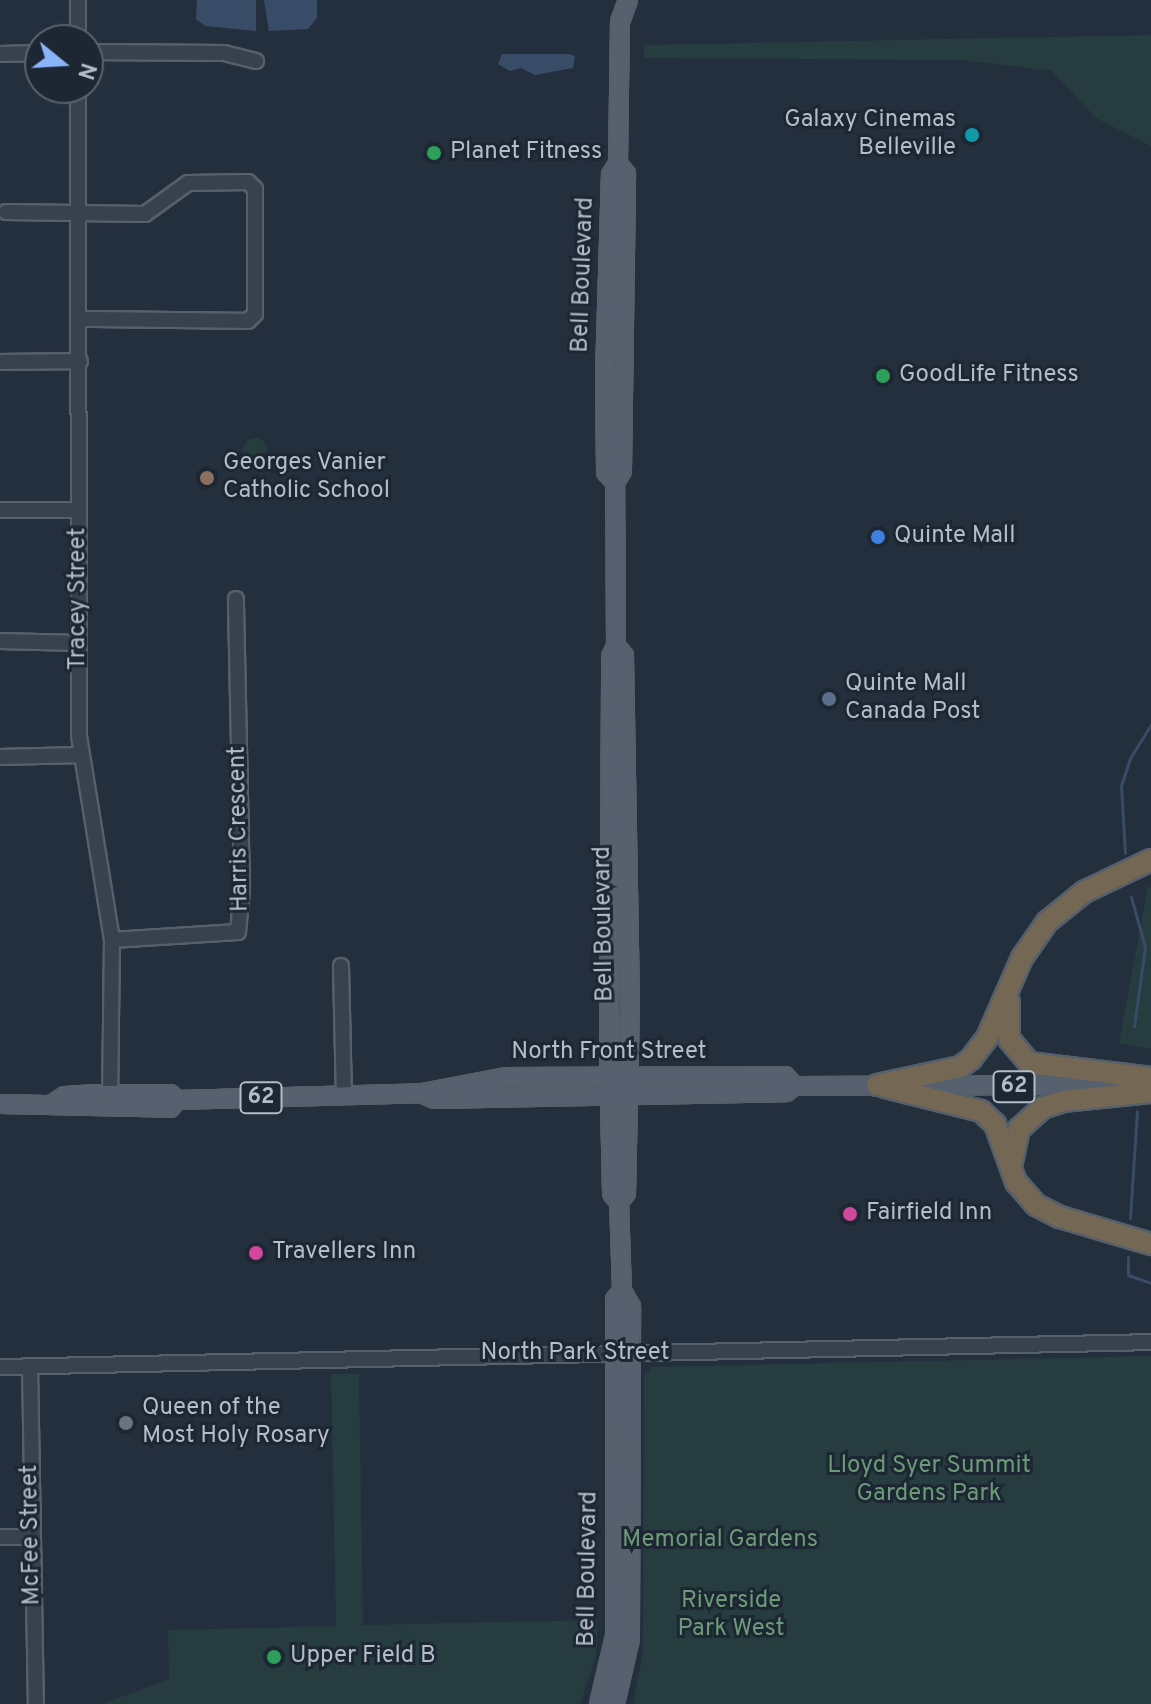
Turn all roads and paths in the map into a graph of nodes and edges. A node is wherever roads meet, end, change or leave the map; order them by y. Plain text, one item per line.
1 (78, 0) edge
2 (613, 0) edge
3 (628, 0) edge
4 (620, 22) junction
5 (78, 24) edge
6 (104, 52) edge
7 (24, 53) edge
8 (0, 54) edge
9 (256, 61) dead end
10 (78, 104) edge
11 (6, 212) dead end
12 (80, 213) junction
13 (80, 319) junction
14 (80, 361) junction
15 (0, 362) edge
16 (0, 510) edge
17 (79, 510) junction
18 (236, 599) dead end
19 (0, 641) edge
20 (79, 643) junction
21 (616, 646) junction
22 (81, 755) junction
23 (0, 757) edge
24 (1151, 860) edge
25 (1151, 871) edge
26 (1120, 875) junction
27 (112, 940) junction
28 (341, 966) dead end
29 (1014, 975) junction
30 (609, 1076) junction
31 (629, 1076) junction
32 (1151, 1078) edge
33 (877, 1085) junction
34 (1151, 1085) edge
35 (794, 1086) junction
36 (1151, 1092) edge
37 (422, 1093) junction
38 (628, 1094) junction
39 (344, 1095) junction
40 (610, 1095) junction
41 (110, 1101) junction
42 (0, 1104) edge
43 (1016, 1182) junction
44 (619, 1202) junction
45 (1121, 1234) junction
46 (1151, 1238) edge
47 (1151, 1244) edge
48 (1151, 1342) edge
49 (624, 1352) junction
50 (30, 1366) junction
51 (0, 1367) edge
52 (0, 1537) edge
53 (31, 1537) junction
54 (36, 1704) edge
55 (599, 1704) edge
56 (615, 1704) edge

1 - 5 street
2 - 4 main road, Bell Boulevard
3 - 4 main road, Bell Boulevard
4 - 21 main road, Bell Boulevard
6 - 9 street
7 - 8 street
10 - 12 street, Tracey Street
11 - 12 street
12 - 13 street, Tracey Street
12 - 13 street
13 - 14 street, Tracey Street
14 - 15 street
14 - 17 street, Tracey Street
16 - 17 street
17 - 20 street, Tracey Street
18 - 27 street, Harris Crescent
19 - 20 street
20 - 22 street, Tracey Street
21 - 30 main road, Bell Boulevard
21 - 31 main road, Bell Boulevard
22 - 23 street
22 - 27 street, Tracey Street
24 - 26 highway
25 - 26 highway
26 - 29 highway
27 - 41 street, Tracey Street
28 - 39 street
29 - 32 highway
29 - 33 highway
30 - 31 main road, North Front Street / 62
30 - 37 main road, North Front Street / 62
30 - 40 main road, Bell Boulevard
31 - 35 main road, North Front Street / 62
31 - 38 main road, Bell Boulevard
33 - 34 main road, North Front Street / 62
33 - 35 main road, North Front Street / 62
33 - 43 highway
35 - 38 main road, North Front Street / 62
36 - 43 highway
37 - 39 main road, North Front Street / 62
37 - 40 main road, North Front Street / 62
38 - 40 main road, North Front Street / 62
38 - 44 main road, Bell Boulevard
39 - 41 main road, North Front Street / 62
40 - 44 main road, Bell Boulevard
41 - 42 main road, North Front Street / 62
43 - 45 highway
44 - 49 main road, Bell Boulevard
45 - 46 highway
45 - 47 highway
48 - 49 street, North Park Street
49 - 50 street, North Park Street
49 - 55 main road, Bell Boulevard
49 - 56 main road, Bell Boulevard
50 - 51 street, North Park Street
50 - 53 street, McFee Street
52 - 53 street
53 - 54 street, McFee Street

